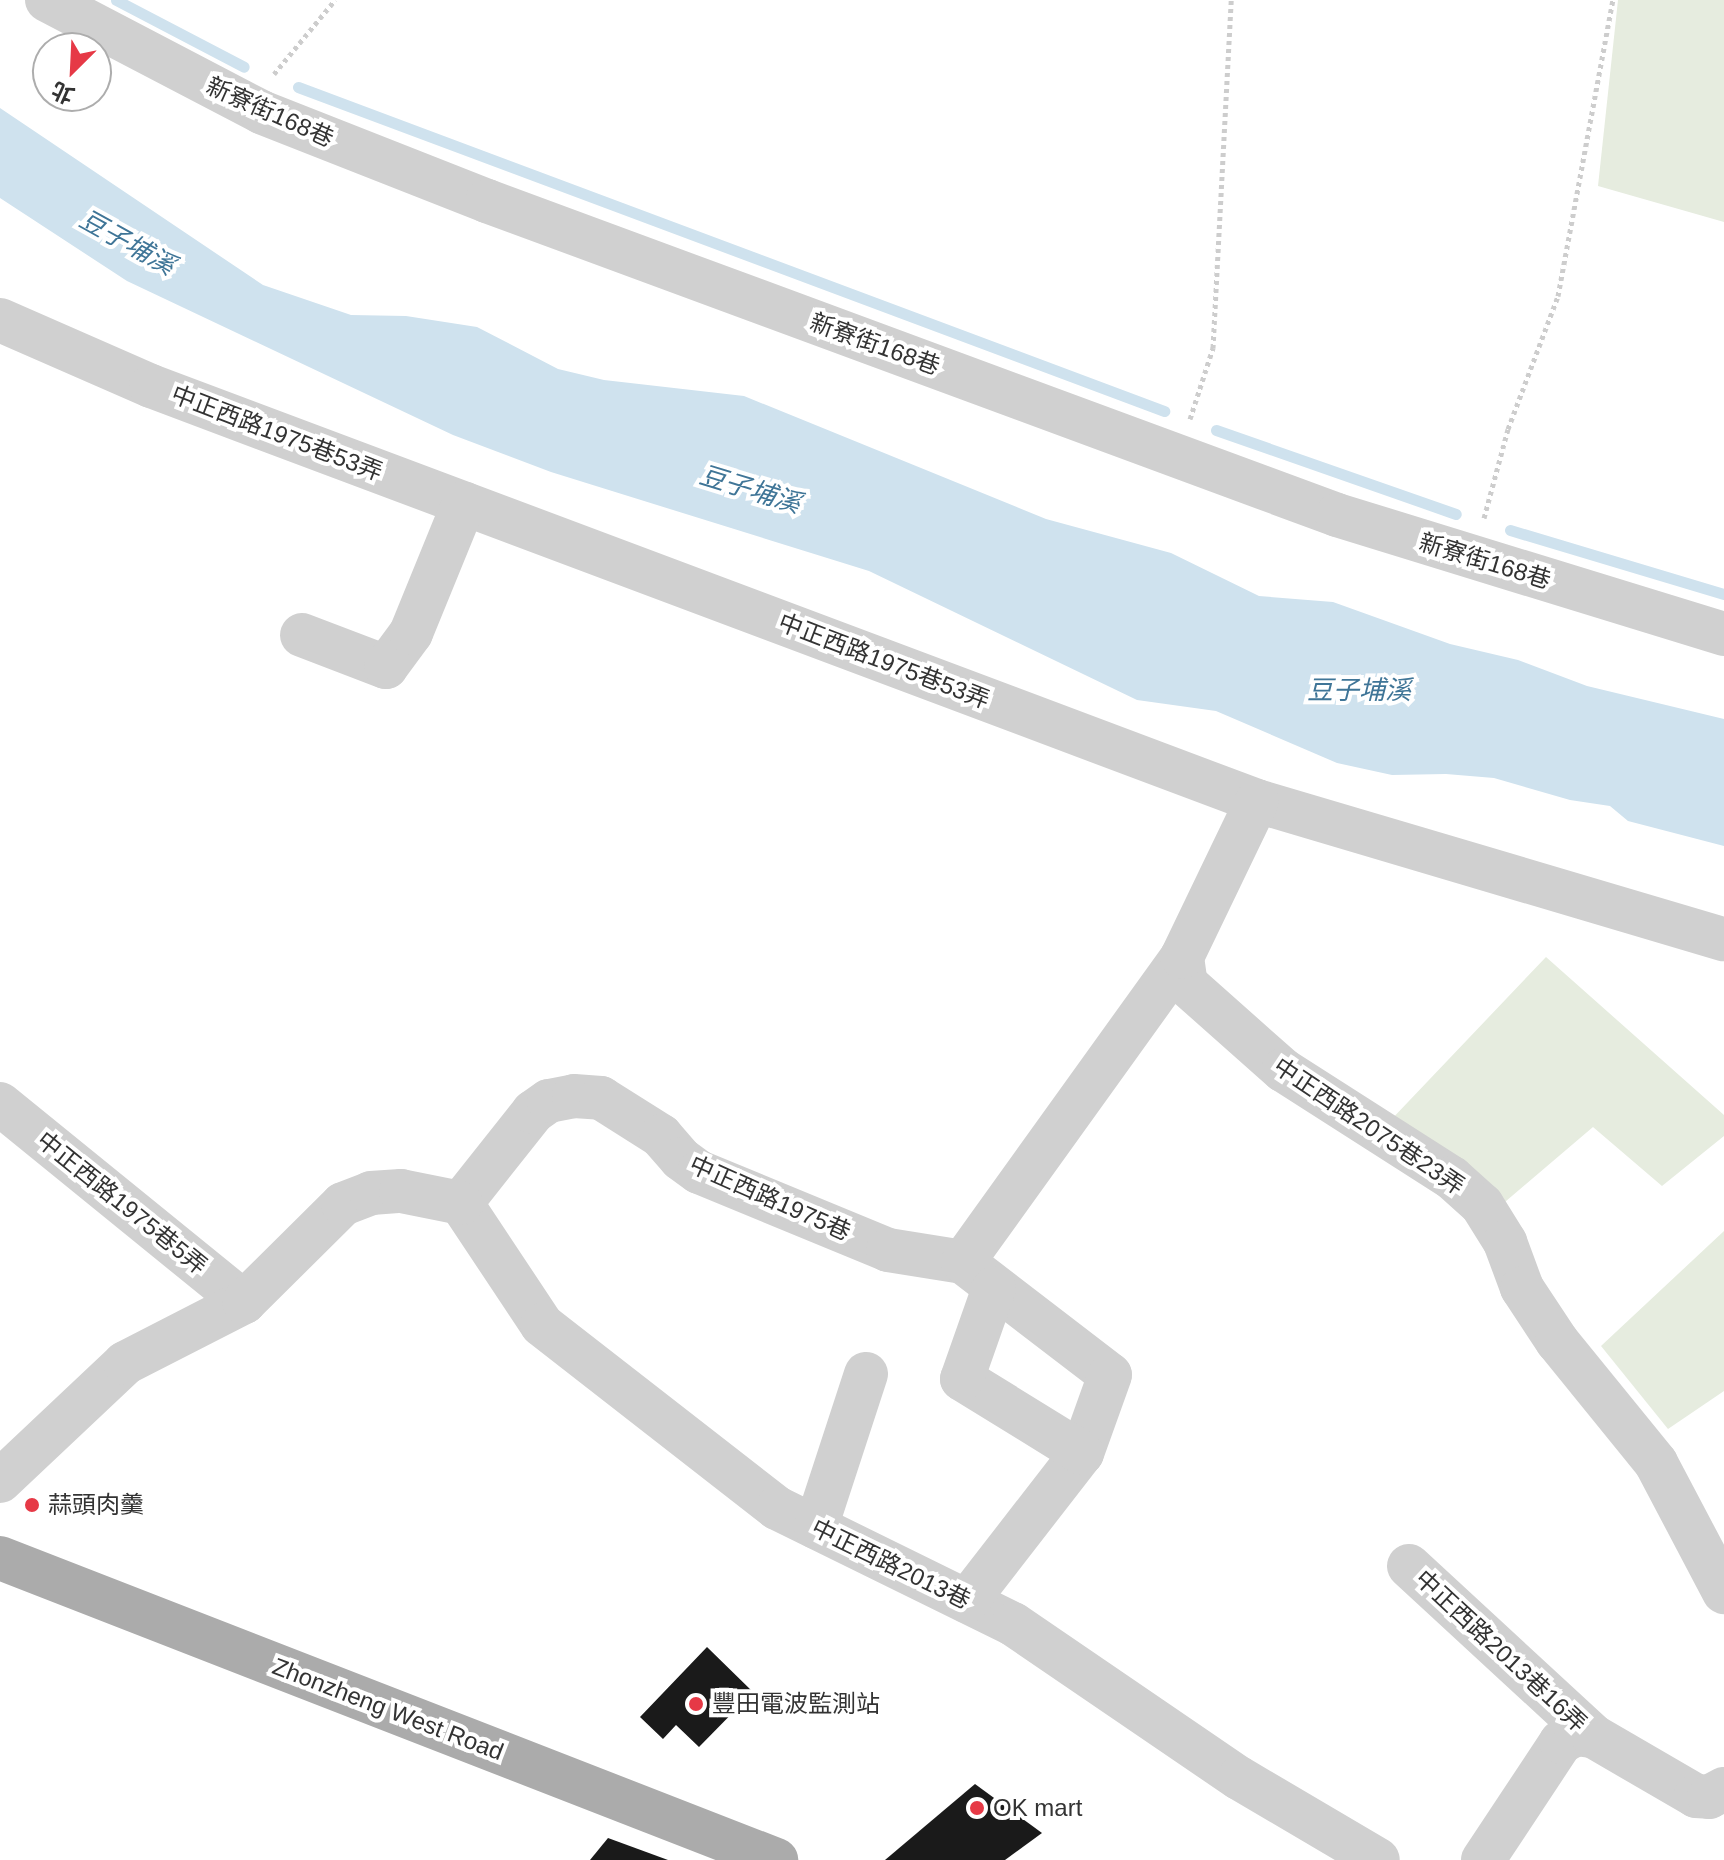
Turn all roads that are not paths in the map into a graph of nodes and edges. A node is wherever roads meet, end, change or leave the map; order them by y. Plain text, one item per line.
1 (47, 0) edge
2 (0, 320) edge
3 (464, 503) junction
4 (1724, 634) edge
5 (302, 635) dead end
6 (1257, 801) junction
7 (1724, 939) edge
8 (1182, 957) junction
9 (0, 1104) edge
10 (461, 1203) junction
11 (979, 1275) junction
12 (244, 1302) junction
13 (866, 1374) dead end
14 (1082, 1453) junction
15 (0, 1481) edge
16 (816, 1527) junction
17 (0, 1558) edge
18 (1409, 1566) dead end
19 (1724, 1592) edge
20 (967, 1601) junction
21 (1593, 1736) junction
22 (1724, 1789) edge
23 (776, 1860) edge
24 (1378, 1860) edge
25 (1483, 1860) edge

1 - 4 street, 新寮街168巷
2 - 3 street, 中正西路1975巷53弄
3 - 5 street
3 - 6 street, 中正西路1975巷53弄
6 - 7 street, 中正西路1975巷53弄
6 - 8 street
8 - 11 street
8 - 19 street, 中正西路2075巷23弄
9 - 12 street, 中正西路1975巷5弄
10 - 11 street, 中正西路1975巷
10 - 12 street
10 - 16 street, 中正西路2013巷
11 - 14 street
11 - 14 street, 中正西路1975巷
12 - 15 street
13 - 16 street
14 - 20 street
16 - 20 street, 中正西路2013巷
17 - 23 main road, Zhonzheng West Road
18 - 21 street, 中正西路2013巷16弄
20 - 24 street, 中正西路2013巷
21 - 22 street, 中正西路2013巷16弄
21 - 25 street, 中正西路2013巷16弄

